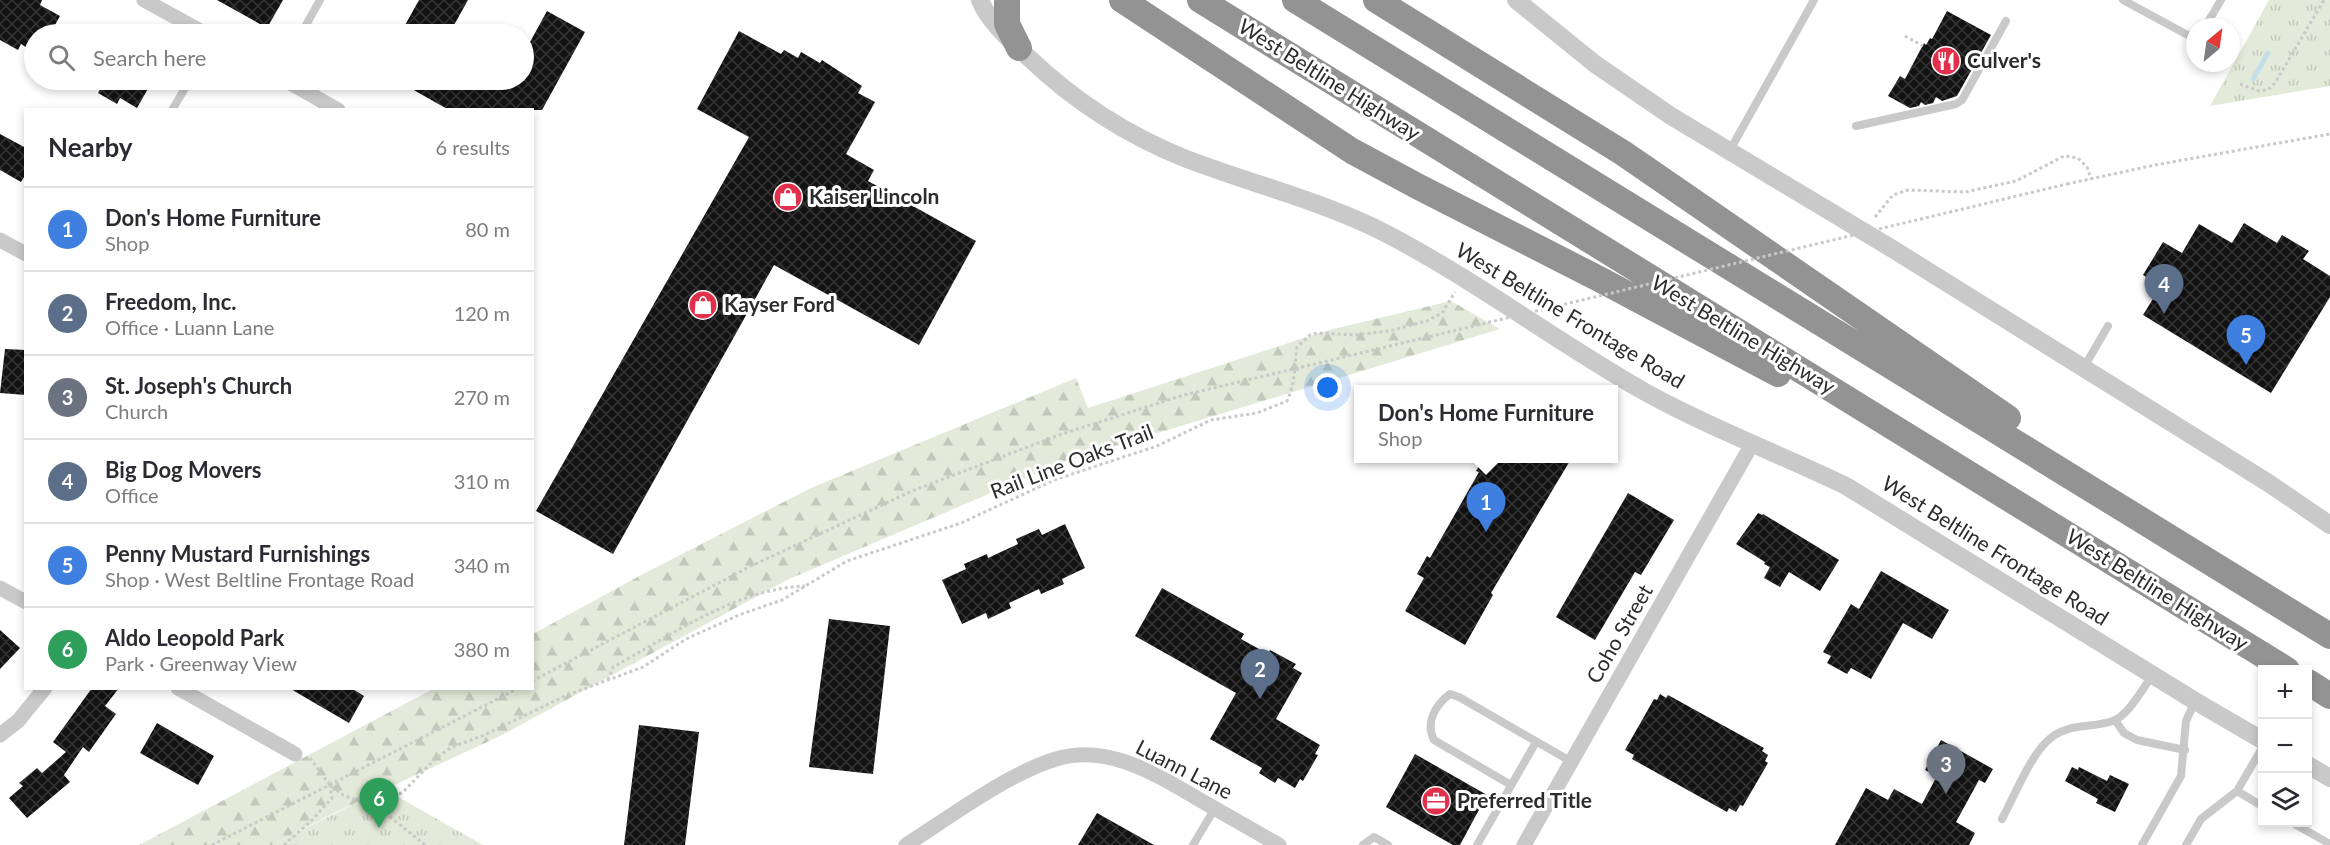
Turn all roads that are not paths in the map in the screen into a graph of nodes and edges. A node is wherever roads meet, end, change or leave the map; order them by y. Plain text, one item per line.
1 (144, 0) edge
2 (320, 0) edge
3 (966, 0) edge
4 (1122, 0) edge
5 (1200, 0) edge
6 (1295, 0) edge
7 (1376, 0) edge
8 (1516, 0) edge
9 (1814, 0) edge
10 (2123, 0) edge
11 (2221, 0) edge
12 (990, 3) edge
13 (2210, 18) edge
14 (2006, 21) dead end
15 (188, 24) edge
16 (307, 24) edge
17 (2186, 34) edge
18 (1019, 48) joint
19 (183, 90) edge
20 (303, 90) edge
21 (173, 108) edge
22 (334, 108) edge
23 (1857, 126) dead end
24 (1730, 152) junction
25 (0, 240) edge
26 (24, 253) edge
27 (2108, 326) dead end
28 (2082, 369) junction
29 (1752, 444) junction
30 (1981, 482) junction
31 (2330, 525) edge
32 (2209, 560) junction
33 (0, 588) edge
34 (24, 601) edge
35 (2330, 636) edge
36 (2280, 665) edge
37 (2153, 675) junction
38 (2312, 685) edge
39 (43, 690) edge
40 (182, 690) edge
41 (2330, 696) edge
42 (2195, 700) junction
43 (2115, 720) junction
44 (0, 735) edge
45 (2258, 738) edge
46 (1536, 742) junction
47 (2185, 750) junction
48 (295, 754) road end
49 (2258, 755) edge
50 (1572, 762) junction
51 (2312, 768) edge
52 (2330, 778) edge
53 (1511, 785) junction
54 (2237, 791) junction
55 (2258, 804) edge
56 (1215, 808) junction
57 (2002, 819) dead end
58 (2301, 827) edge
59 (2330, 844) edge
60 (906, 845) edge
61 (1193, 845) edge
62 (1279, 845) edge
63 (1363, 845) edge
64 (1388, 845) edge
65 (1477, 845) edge
66 (1524, 845) edge
67 (2142, 845) edge
68 (2186, 845) edge

1 - 15 street
2 - 16 lane
3 - 12 street
4 - 30 highway
5 - 30 highway, West Beltline Highway
6 - 32 highway
7 - 32 highway
8 - 24 street
9 - 24 lane
10 - 17 lane
11 - 13 lane
12 - 18 highway
14 - 23 lane
18 - 29 street, West Beltline Frontage Road
19 - 21 lane
20 - 22 street
24 - 28 street
25 - 26 street
27 - 28 lane
28 - 31 street
29 - 37 street, West Beltline Frontage Road
29 - 50 street, Coho Street
30 - 36 highway, West Beltline Highway
32 - 35 highway
33 - 34 street
37 - 42 street, West Beltline Frontage Road
37 - 43 lane
38 - 41 highway
39 - 44 street
40 - 48 street
42 - 45 street, West Beltline Frontage Road
42 - 47 lane
43 - 47 lane
43 - 57 lane
46 - 50 lane
46 - 53 lane
46 - 53 lane
47 - 67 lane
49 - 54 lane
50 - 66 street, Coho Street
51 - 52 street
53 - 65 lane
54 - 55 lane
54 - 68 lane
56 - 60 street, Luann Lane
56 - 61 lane
56 - 62 street, Luann Lane
58 - 59 lane
63 - 64 lane

